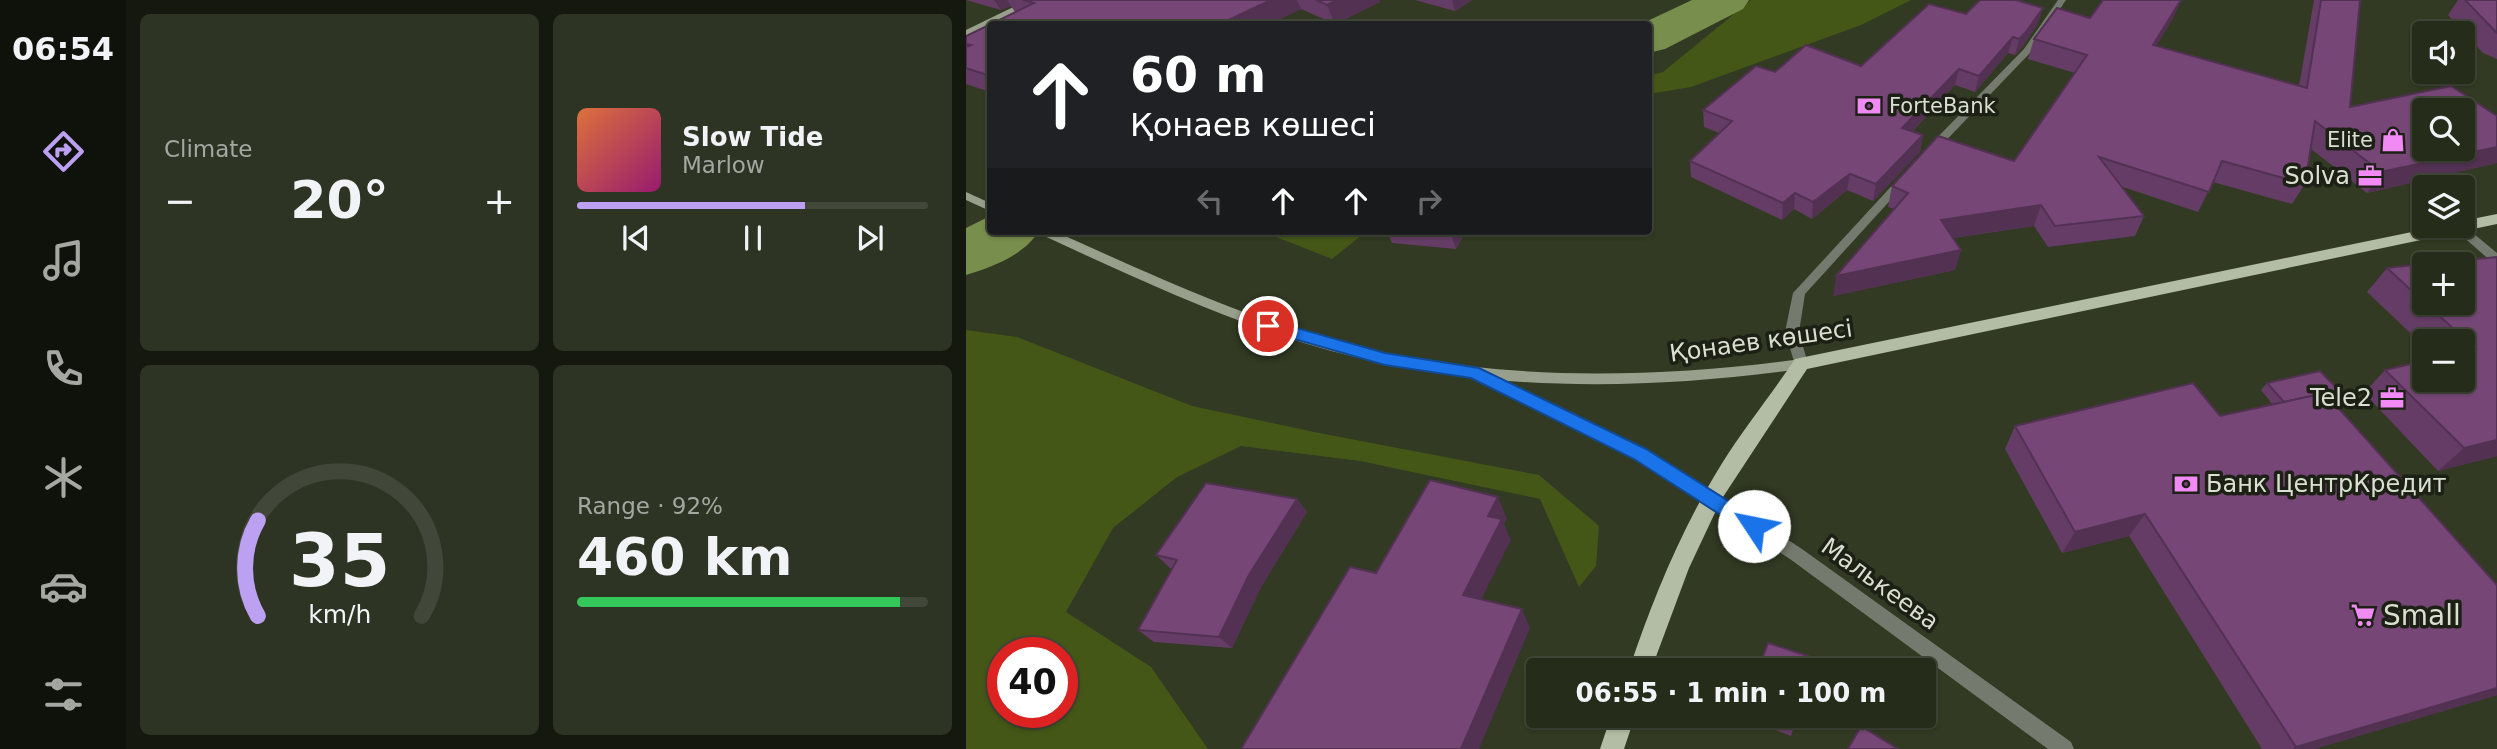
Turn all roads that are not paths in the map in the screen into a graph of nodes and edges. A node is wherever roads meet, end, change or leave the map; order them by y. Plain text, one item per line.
1 (1035, 0) edge
2 (2063, 0) edge
3 (992, 21) edge
4 (987, 24) edge
5 (966, 34) edge
6 (1921, 160) edge
7 (1912, 170) edge
8 (966, 195) edge
9 (987, 206) edge
10 (2497, 219) edge
11 (2475, 224) edge
12 (1053, 235) edge
13 (2412, 237) edge
14 (2471, 238) edge
15 (2497, 260) edge
16 (1801, 364) junction
17 (1474, 373) junction
18 (1712, 499) junction
19 (1644, 658) edge
20 (1619, 728) edge
21 (1612, 749) edge
22 (2064, 749) edge

1 - 3 main road
2 - 6 street
4 - 5 main road
7 - 16 street
8 - 9 main road
10 - 11 main road, Қонаев көшесі
12 - 17 main road, Қонаев көшесі
13 - 16 main road, Қонаев көшесі
14 - 15 street
16 - 17 main road, Қонаев көшесі
16 - 18 main road
17 - 18 street, Малькеева
18 - 19 main road
18 - 22 street, Малькеева
20 - 21 main road

